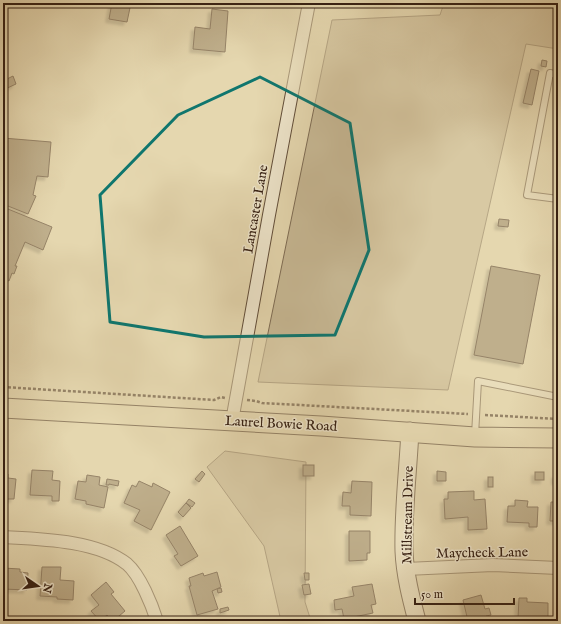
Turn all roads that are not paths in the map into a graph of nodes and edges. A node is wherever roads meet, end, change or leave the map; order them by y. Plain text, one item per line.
1 (309, 3) edge
2 (558, 75) edge
3 (558, 199) edge
4 (558, 397) edge
5 (3, 408) edge
6 (232, 421) junction
7 (410, 431) junction
8 (475, 436) junction
9 (558, 438) edge
10 (3, 537) edge
11 (558, 568) edge
12 (406, 569) junction
13 (157, 621) edge
14 (417, 621) edge

1 - 6 street, Lancaster Lane
2 - 3 lane
4 - 8 lane
5 - 6 main road, Laurel Bowie Road
6 - 7 main road, Laurel Bowie Road
7 - 8 main road, Laurel Bowie Road
7 - 12 street, Millstream Drive
8 - 9 main road, Laurel Bowie Road
10 - 13 street
11 - 12 street, Maycheck Lane
12 - 14 street, Millstream Drive

